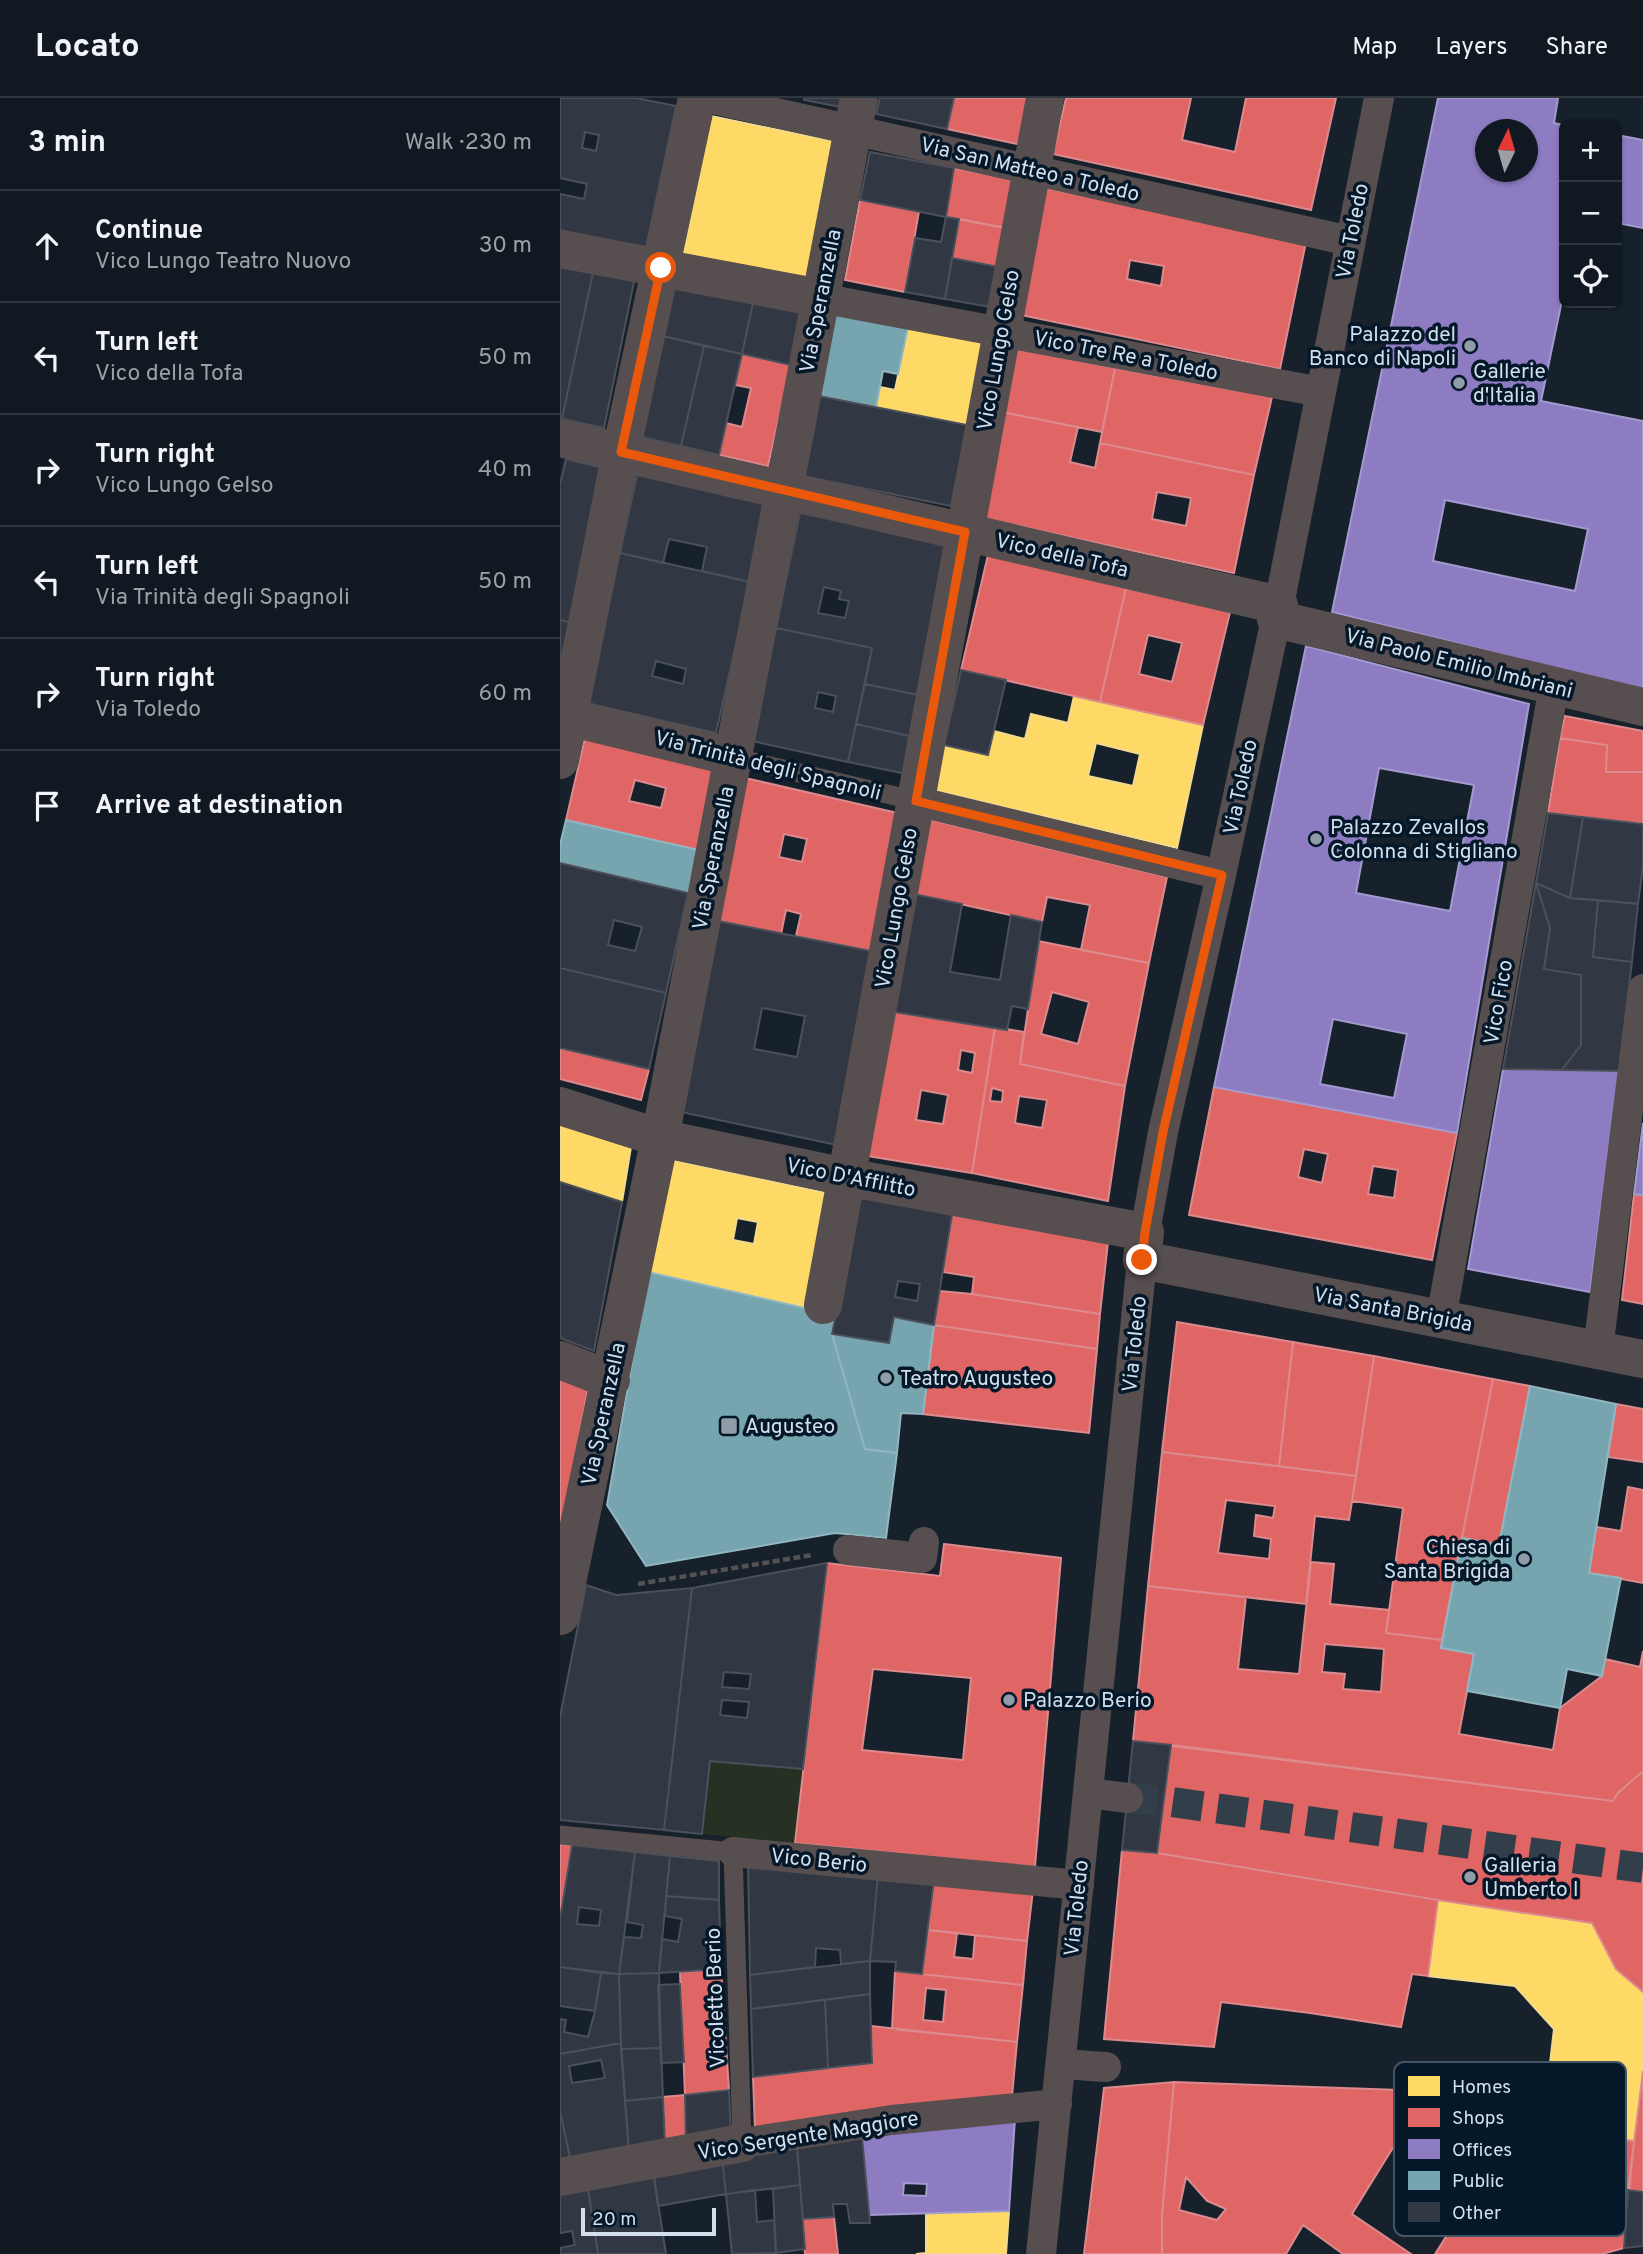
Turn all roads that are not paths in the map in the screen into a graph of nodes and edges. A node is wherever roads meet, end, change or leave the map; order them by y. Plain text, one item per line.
1 (697, 98) edge
2 (709, 98) edge
3 (1045, 98) edge
4 (1378, 98) edge
5 (856, 114) edge
6 (1032, 170) junction
7 (1350, 241) junction
8 (560, 249) edge
9 (661, 268) junction
10 (820, 298) junction
11 (1002, 332) junction
12 (1321, 391) junction
13 (560, 438) edge
14 (621, 452) junction
15 (784, 490) junction
16 (965, 532) junction
17 (1277, 612) junction
18 (1554, 686) junction
19 (1643, 707) edge
20 (565, 716) edge
21 (733, 757) junction
22 (560, 760) edge
23 (916, 801) junction
24 (1222, 875) junction
25 (1643, 989) edge
26 (560, 1106) edge
27 (660, 1138) junction
28 (846, 1177) junction
29 (1144, 1246) junction
30 (823, 1305) dead end
31 (1441, 1319) junction
32 (1598, 1350) junction
33 (1643, 1359) edge
34 (560, 1360) edge
35 (611, 1380) junction
36 (924, 1542) dead end
37 (848, 1550) road end
38 (560, 1616) edge
39 (1088, 1793) junction
40 (1128, 1798) tunnel mouth
41 (560, 1835) edge
42 (733, 1852) junction
43 (1079, 1885) junction
44 (1061, 2064) junction
45 (1106, 2067) dead end
46 (1057, 2104) junction
47 (742, 2143) junction
48 (560, 2177) edge
49 (1041, 2254) edge

1 - 9 street
2 - 5 street, Via San Matteo a Toledo
3 - 6 street, Vico Lungo Gelso
4 - 7 street, Via Toledo
5 - 6 street, Via San Matteo a Toledo
5 - 10 street, Via Speranzella
6 - 7 street, Via San Matteo a Toledo
6 - 11 street, Vico Lungo Gelso
7 - 12 street, Via Toledo
8 - 9 street, Vico Tre Re a Toledo
9 - 10 street, Vico Tre Re a Toledo
9 - 14 street
10 - 11 street, Vico Tre Re a Toledo
10 - 15 street, Via Speranzella
11 - 12 street, Vico Tre Re a Toledo
11 - 16 street, Vico Lungo Gelso
12 - 17 street, Via Toledo
13 - 14 street, Vico della Tofa
14 - 15 street, Vico della Tofa
14 - 20 street
15 - 16 street, Vico della Tofa
15 - 21 street, Via Speranzella
16 - 17 street, Vico della Tofa
16 - 23 street, Vico Lungo Gelso
17 - 18 street, Via Paolo Emilio Imbriani
17 - 24 street, Via Toledo
18 - 19 street, Via Paolo Emilio Imbriani
18 - 31 street, Vico Fico
20 - 21 street, Via Trinità degli Spagnoli
20 - 22 street
21 - 23 lane, Via Trinità degli Spagnoli
21 - 27 street, Via Speranzella
23 - 24 street, Via Trinità degli Spagnoli
23 - 28 street, Vico Lungo Gelso
24 - 29 street, Via Toledo
25 - 32 street
26 - 27 street, Vico D'Afflitto
27 - 28 street, Vico D'Afflitto
27 - 35 street, Via Speranzella
28 - 29 street, Vico D'Afflitto
28 - 30 street, Vico Lungo Gelso
29 - 31 street, Via Santa Brigida
29 - 39 street, Via Toledo
31 - 32 street, Via Santa Brigida
32 - 33 street, Via Santa Brigida
34 - 35 street
35 - 38 street, Via Speranzella
36 - 37 street
39 - 40 street
39 - 43 street, Via Toledo
41 - 42 lane, Vico Berio
42 - 43 street, Vico Berio
42 - 47 lane, Vicoletto Berio
43 - 44 street, Via Toledo
44 - 45 street
44 - 46 street, Via Toledo
46 - 47 street, Vico Sergente Maggiore
46 - 49 street, Via Toledo
47 - 48 street, Vico Sergente Maggiore

